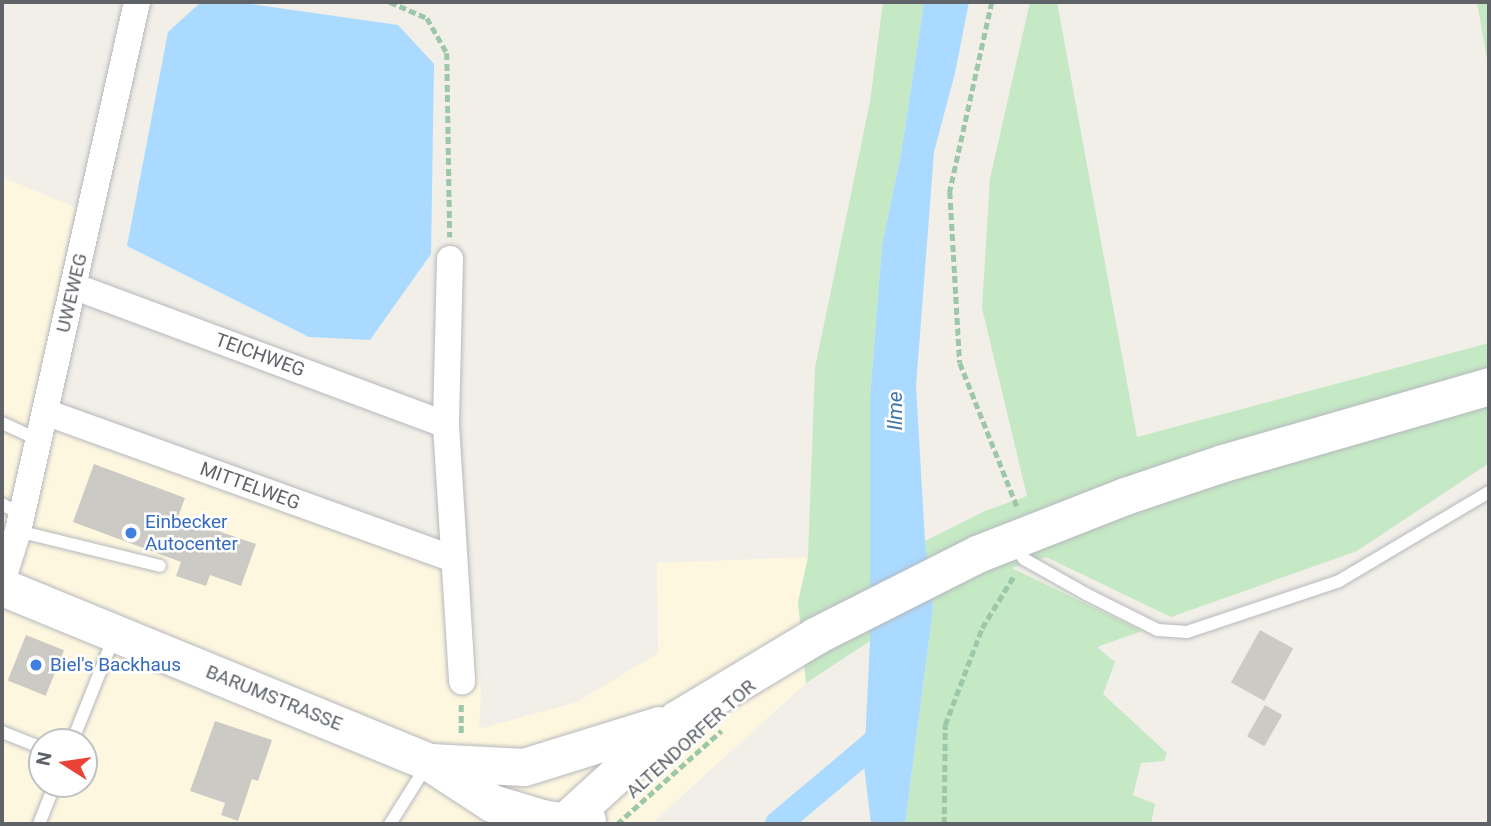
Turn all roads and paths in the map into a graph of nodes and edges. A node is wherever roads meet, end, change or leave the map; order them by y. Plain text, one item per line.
1 (137, 2) edge
2 (390, 2) edge
3 (992, 2) edge
4 (450, 259) joint
5 (73, 286) junction
6 (1489, 386) edge
7 (45, 412) junction
8 (2, 423) edge
9 (446, 425) junction
10 (39, 440) junction
11 (1489, 492) edge
12 (14, 517) edge
13 (1020, 544) junction
14 (454, 559) junction
15 (160, 566) dead end
16 (2, 585) edge
17 (115, 633) junction
18 (801, 645) junction
19 (462, 682) joint
20 (677, 719) junction
21 (728, 726) dead end
22 (78, 728) edge
23 (2, 732) edge
24 (28, 742) edge
25 (461, 743) dead end
26 (429, 762) junction
27 (524, 767) junction
28 (49, 798) edge
29 (495, 813) edge
30 (584, 823) edge
31 (39, 824) edge
32 (390, 824) edge
33 (944, 824) edge

1 - 5 street, UWEWEG
2 - 4 path
3 - 13 path
4 - 9 street
5 - 7 street, UWEWEG
5 - 9 street, TEICHWEG
6 - 13 main road
7 - 10 street, UWEWEG
7 - 14 street, MITTELWEG
8 - 10 lane
9 - 14 street
10 - 12 street, UWEWEG
11 - 13 lane
12 - 15 lane
12 - 16 street, UWEWEG
13 - 18 main road
13 - 33 path
14 - 19 street
16 - 17 main road, BARUMSTRASSE
17 - 22 lane
17 - 26 main road, BARUMSTRASSE
18 - 20 main road, ALTENDORFER TOR
18 - 30 main road, ALTENDORFER TOR
19 - 25 path
20 - 27 main road, BARUMSTRASSE
20 - 30 main road, ALTENDORFER TOR
21 - 30 path
23 - 24 lane
26 - 27 main road, BARUMSTRASSE
26 - 29 main road, BARUMSTRASSE
26 - 32 lane
27 - 30 main road
28 - 31 lane
29 - 30 main road, BARUMSTRASSE

